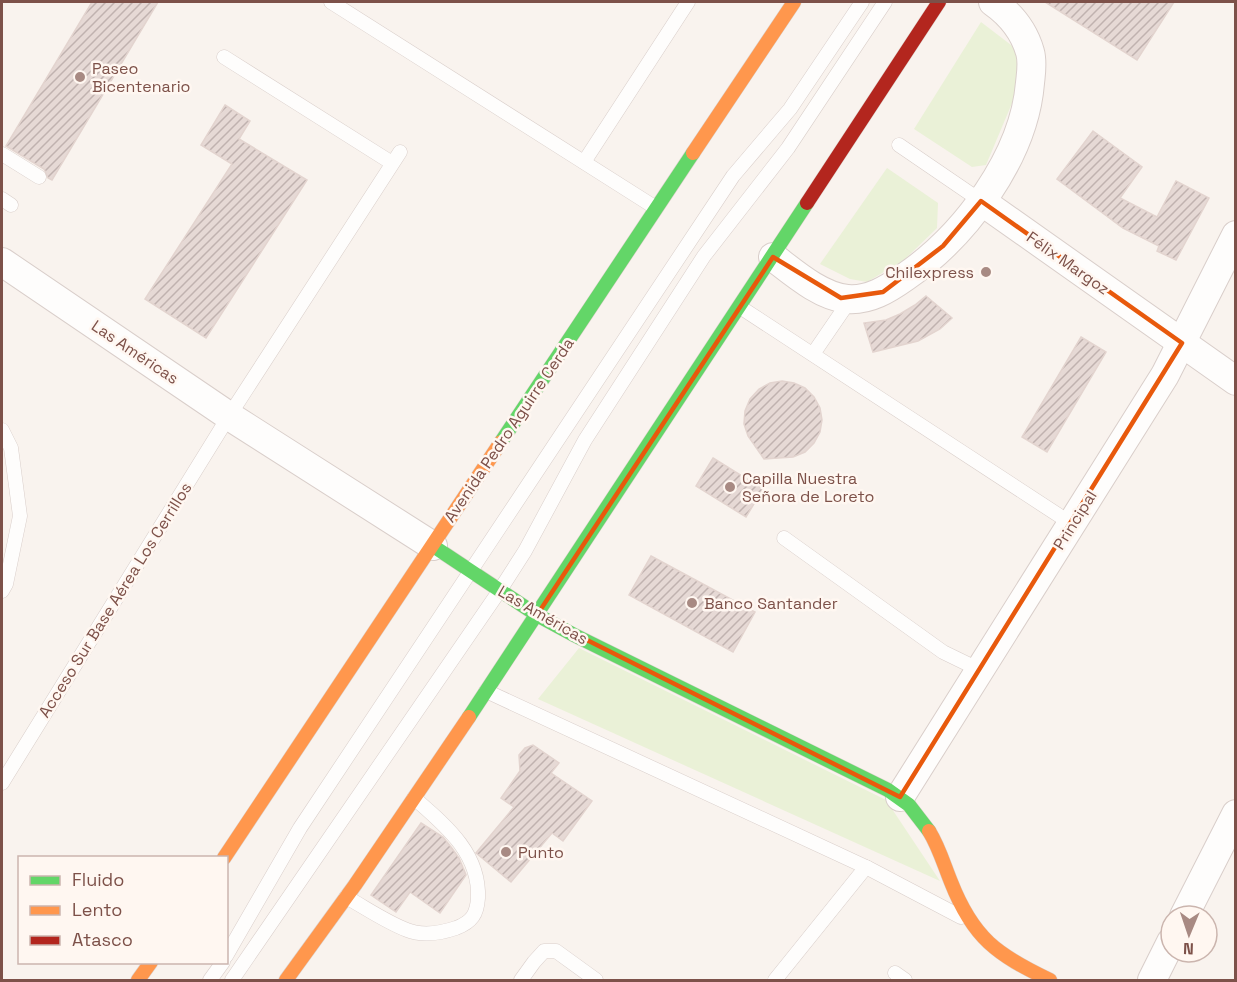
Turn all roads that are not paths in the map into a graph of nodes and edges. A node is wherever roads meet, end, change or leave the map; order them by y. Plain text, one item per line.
1 (332, 2) edge
2 (688, 2) edge
3 (794, 2) edge
4 (862, 2) edge
5 (885, 2) edge
6 (939, 2) edge
7 (993, 2) edge
8 (224, 57) dead end
9 (899, 146) dead end
10 (2, 154) edge
11 (584, 162) junction
12 (39, 177) dead end
13 (981, 201) junction
14 (657, 209) junction
15 (1236, 235) edge
16 (773, 257) junction
17 (2, 261) edge
18 (850, 300) junction
19 (740, 307) junction
20 (1182, 343) junction
21 (813, 354) junction
22 (1236, 381) edge
23 (229, 416) junction
24 (2, 430) edge
25 (1072, 524) junction
26 (784, 538) dead end
27 (433, 546) junction
28 (471, 571) junction
29 (500, 590) junction
30 (2, 591) edge
31 (537, 615) junction
32 (980, 670) junction
33 (486, 691) junction
34 (2, 783) edge
35 (900, 797) junction
36 (414, 798) junction
37 (1236, 814) edge
38 (225, 856) edge
39 (866, 867) junction
40 (346, 897) junction
41 (1190, 904) edge
42 (970, 922) junction
43 (228, 953) edge
44 (150, 964) edge
45 (222, 964) edge
46 (1160, 964) edge
47 (138, 981) edge
48 (210, 981) edge
49 (232, 981) edge
50 (286, 981) edge
51 (521, 981) edge
52 (596, 981) edge
53 (775, 981) edge
54 (1050, 981) edge
55 (1152, 981) edge

1 - 11 lane
2 - 11 lane
3 - 14 main road, Avenida Pedro Aguirre Cerda
4 - 28 lane
5 - 29 lane
6 - 16 main road
7 - 13 street
8 - 23 lane, Acceso Sur Base Aérea Los Cerrillos
9 - 13 lane, Félix Margoz
10 - 12 lane
11 - 14 lane
13 - 18 street
13 - 20 street, Félix Margoz
14 - 27 main road, Avenida Pedro Aguirre Cerda
15 - 20 street, Principal
16 - 18 street
16 - 19 main road
17 - 23 street, Las Américas
18 - 21 lane
19 - 21 lane
19 - 31 main road
20 - 22 street, Félix Margoz
20 - 25 street, Principal
21 - 25 lane
23 - 27 street, Las Américas
23 - 34 lane, Acceso Sur Base Aérea Los Cerrillos
24 - 30 lane
25 - 32 street, Principal
26 - 32 lane
27 - 28 main road, Las Américas
27 - 38 main road, Avenida Pedro Aguirre Cerda
28 - 29 main road, Las Américas
28 - 43 lane
29 - 31 main road, Las Américas
29 - 49 lane
31 - 33 main road
31 - 35 main road, Las Américas
32 - 35 street, Principal
33 - 36 main road
33 - 39 lane
35 - 42 main road, Las Américas
36 - 40 main road
36 - 40 lane
37 - 41 street
39 - 42 lane
39 - 53 lane
40 - 50 main road
42 - 54 main road, Las Américas
44 - 47 main road
45 - 48 lane
46 - 55 street
51 - 52 lane

